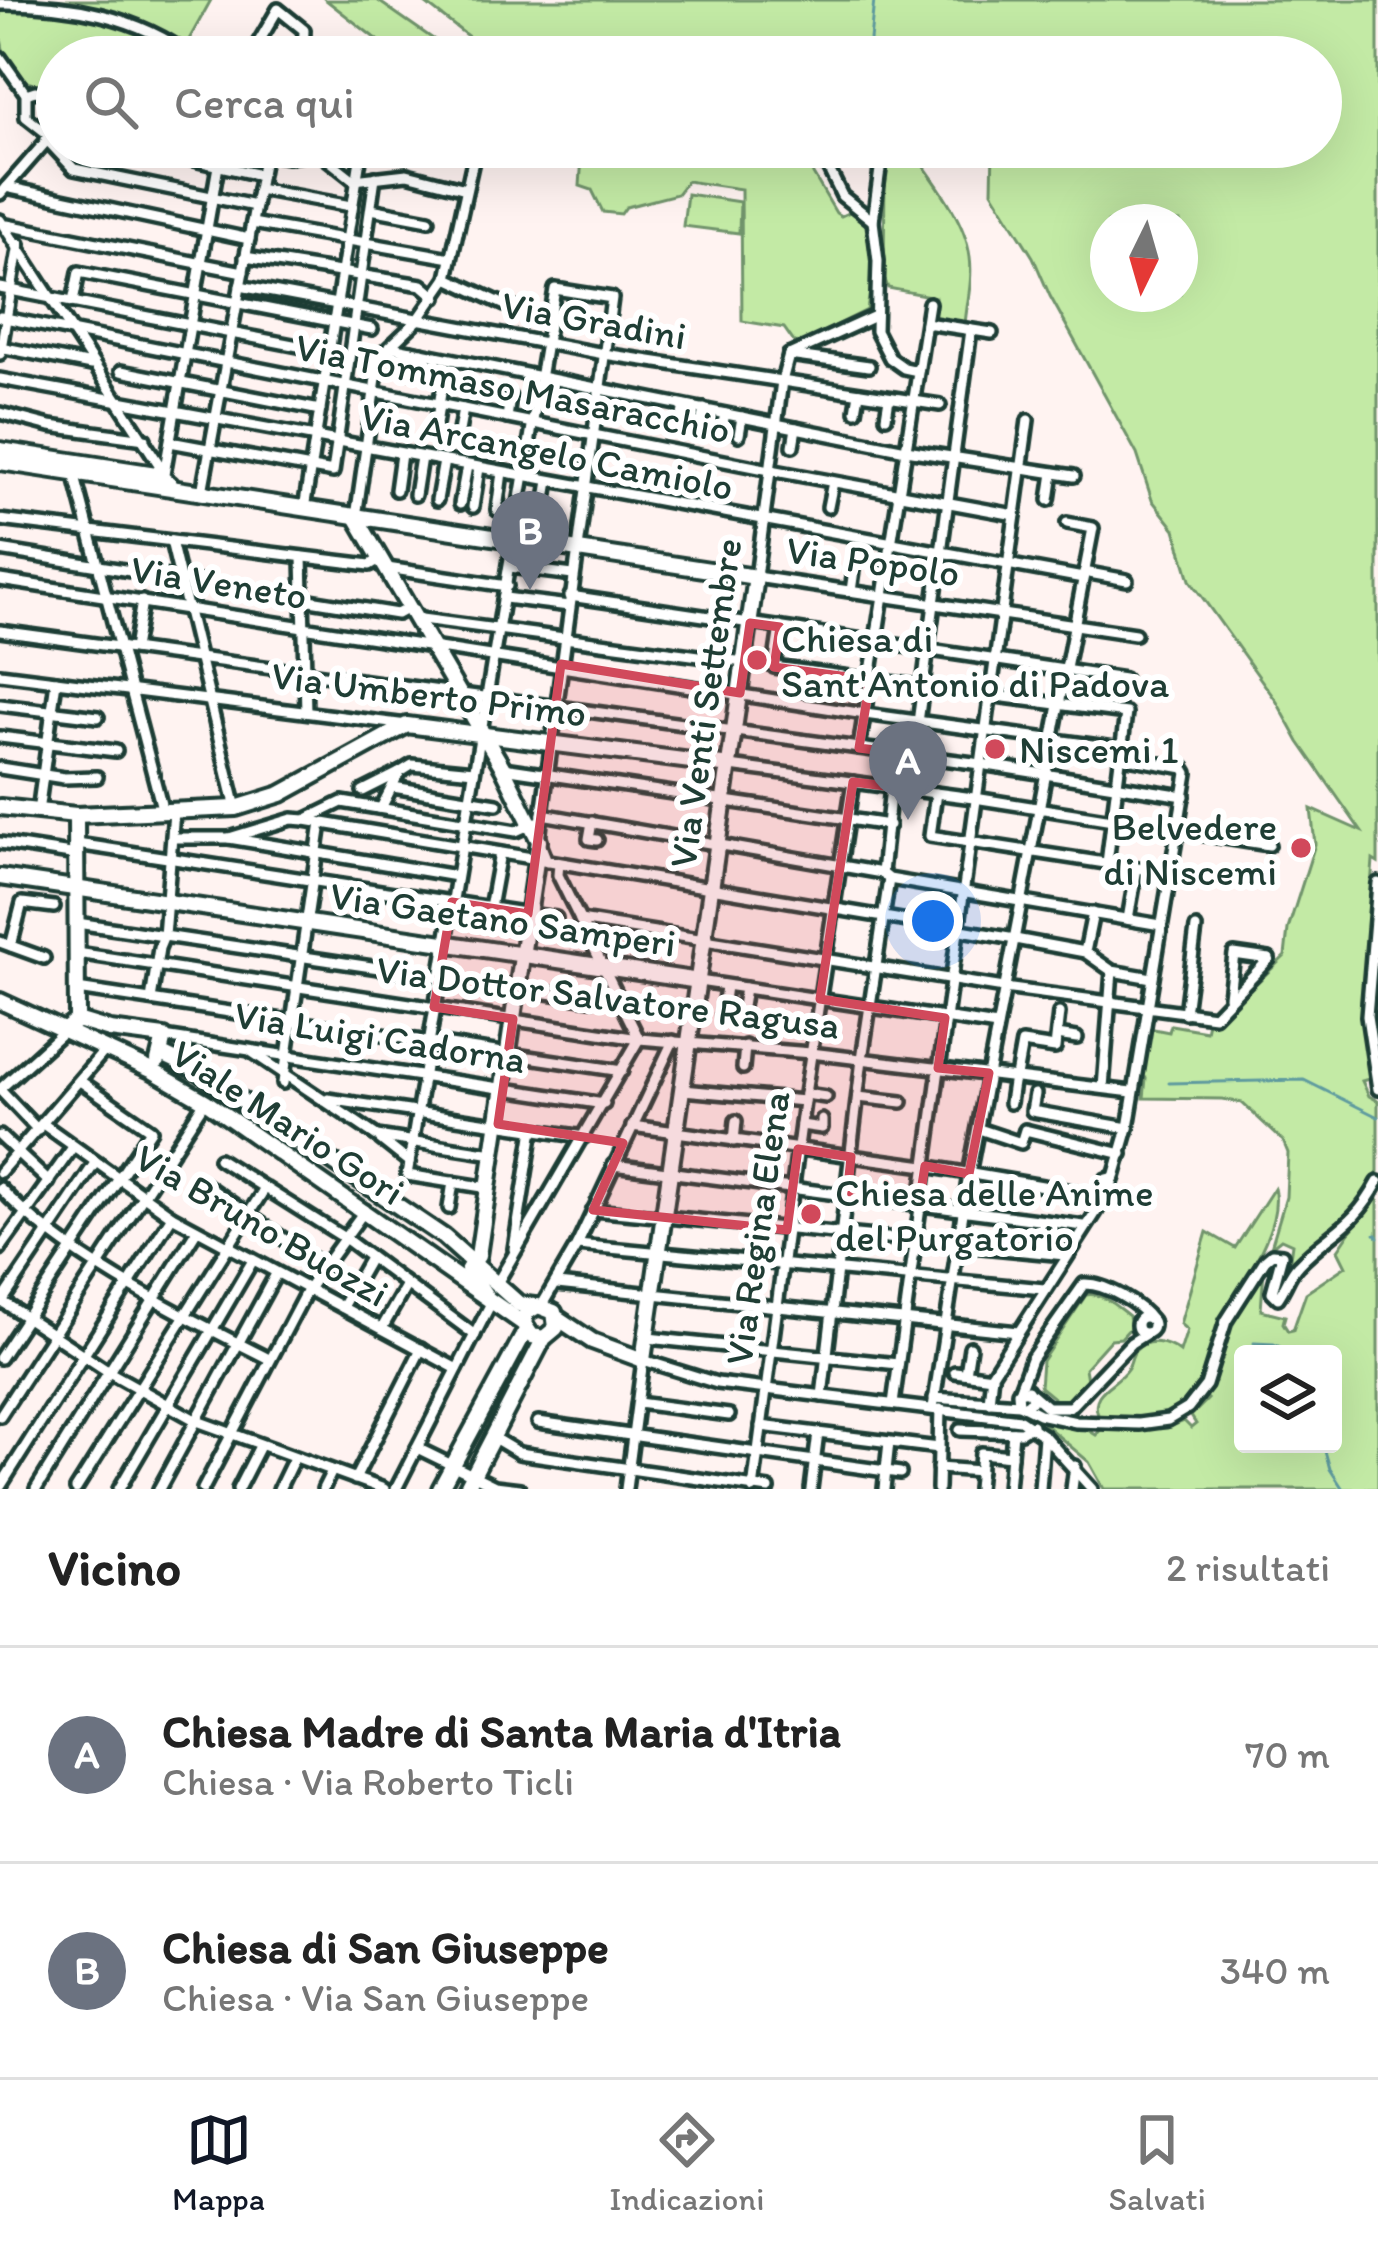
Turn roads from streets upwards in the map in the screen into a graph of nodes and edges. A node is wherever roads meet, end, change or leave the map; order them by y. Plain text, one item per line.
1 (0, 4) edge
2 (163, 36) edge
3 (262, 36) edge
4 (303, 36) edge
5 (0, 57) edge
6 (36, 91) edge
7 (26, 94) junction
8 (36, 124) edge
9 (36, 152) edge
10 (73, 168) edge
11 (218, 168) edge
12 (227, 168) edge
13 (261, 168) edge
14 (339, 168) edge
15 (357, 168) edge
16 (471, 168) edge
17 (828, 168) edge
18 (880, 168) edge
19 (260, 175) junction
20 (375, 177) junction
21 (354, 180) junction
22 (258, 189) junction
23 (466, 189) junction
24 (3, 191) edge
25 (212, 197) junction
26 (255, 206) junction
27 (351, 206) junction
28 (370, 209) junction
29 (429, 220) dead end
30 (873, 221) junction
31 (2, 223) edge
32 (252, 223) junction
33 (206, 230) junction
34 (249, 239) junction
35 (346, 240) junction
36 (366, 243) junction
37 (0, 256) edge
38 (245, 257) junction
39 (451, 259) junction
40 (22, 261) junction
41 (201, 264) junction
42 (243, 272) junction
43 (342, 273) junction
44 (362, 277) junction
45 (447, 278) junction
46 (240, 286) junction
47 (5, 289) edge
48 (195, 295) junction
49 (50, 298) junction
50 (436, 298) junction
51 (73, 302) junction
52 (237, 303) junction
53 (928, 303) dead end
54 (337, 305) junction
55 (356, 309) junction
56 (875, 316) junction
57 (3, 317) edge
58 (418, 320) junction
59 (550, 320) junction
60 (334, 322) junction
61 (926, 323) junction
62 (190, 325) junction
63 (354, 326) junction
64 (372, 329) dead end
65 (69, 330) junction
66 (969, 331) junction
67 (232, 333) junction
68 (992, 333) dead end
69 (546, 344) junction
70 (391, 347) junction
71 (0, 349) edge
72 (329, 352) junction
73 (185, 353) junction
74 (604, 354) junction
75 (789, 355) junction
76 (226, 361) junction
77 (92, 365) junction
78 (869, 366) dead end
79 (121, 371) dead end
80 (919, 371) junction
81 (541, 377) junction
82 (0, 379) edge
83 (325, 381) junction
84 (782, 381) junction
85 (180, 382) junction
86 (346, 385) junction
87 (598, 389) junction
88 (833, 389) junction
89 (221, 391) junction
90 (375, 392) junction
91 (859, 393) junction
92 (510, 397) dead end
93 (889, 398) junction
94 (440, 399) junction
95 (116, 401) junction
96 (914, 402) junction
97 (831, 405) dead end
98 (940, 405) dead end
99 (684, 406) junction
100 (320, 410) junction
101 (463, 410) junction
102 (704, 410) junction
103 (175, 411) junction
104 (856, 411) dead end
105 (0, 413) edge
106 (725, 413) junction
107 (742, 417) junction
108 (886, 417) dead end
109 (506, 418) junction
110 (216, 419) junction
111 (1028, 419) dead end
112 (533, 423) junction
113 (680, 424) dead end
114 (776, 424) junction
115 (700, 428) dead end
116 (796, 428) junction
117 (435, 431) dead end
118 (721, 432) dead end
119 (593, 435) junction
120 (740, 436) dead end
121 (840, 436) junction
122 (458, 437) dead end
123 (316, 438) junction
124 (145, 439) junction
125 (170, 442) junction
126 (337, 442) junction
127 (793, 446) dead end
128 (366, 447) junction
129 (210, 449) junction
130 (905, 450) junction
131 (0, 451) edge
132 (401, 454) junction
133 (837, 454) dead end
134 (421, 457) junction
135 (953, 458) junction
136 (719, 460) junction
137 (444, 461) junction
138 (0, 462) edge
139 (734, 463) junction
140 (473, 467) junction
141 (311, 468) junction
142 (1022, 468) junction
143 (770, 470) junction
144 (502, 472) junction
145 (74, 473) junction
146 (1053, 473) junction
147 (717, 474) dead end
148 (525, 476) junction
149 (1074, 476) dead end
150 (731, 477) dead end
151 (166, 481) junction
152 (549, 481) junction
153 (833, 482) junction
154 (586, 488) junction
155 (395, 490) dead end
156 (202, 492) junction
157 (899, 494) junction
158 (415, 495) dead end
159 (437, 500) dead end
160 (1049, 500) dead end
161 (946, 502) junction
162 (467, 505) dead end
163 (828, 507) dead end
164 (304, 508) junction
165 (519, 513) junction
166 (1015, 515) junction
167 (543, 516) dead end
168 (0, 520) edge
169 (763, 522) junction
170 (365, 523) junction
171 (1067, 524) dead end
172 (90, 531) junction
173 (834, 535) junction
174 (514, 540) junction
175 (171, 541) junction
176 (890, 544) junction
177 (576, 548) junction
178 (0, 550) edge
179 (831, 552) dead end
180 (940, 553) junction
181 (302, 557) junction
182 (384, 563) junction
183 (98, 565) junction
184 (1009, 566) junction
185 (510, 567) junction
186 (854, 571) dead end
187 (1056, 574) junction
188 (573, 575) junction
189 (1083, 575) junction
190 (756, 577) junction
191 (0, 580) edge
192 (180, 580) junction
193 (1126, 580) dead end
194 (813, 585) junction
195 (1055, 588) dead end
196 (848, 591) junction
197 (506, 592) junction
198 (104, 595) junction
199 (882, 596) junction
200 (303, 599) junction
201 (142, 601) junction
202 (570, 601) junction
203 (811, 602) dead end
204 (933, 603) junction
205 (187, 607) junction
206 (844, 608) dead end
207 (411, 613) junction
208 (1003, 613) junction
209 (750, 623) junction
210 (1073, 624) junction
211 (304, 625) junction
212 (780, 627) junction
213 (499, 630) junction
214 (0, 631) edge
215 (1135, 634) dead end
216 (565, 637) junction
217 (875, 641) junction
218 (428, 644) junction
219 (118, 646) junction
220 (134, 649) junction
221 (927, 650) junction
222 (495, 654) junction
223 (199, 657) junction
224 (996, 660) junction
225 (744, 662) junction
226 (561, 664) junction
227 (1065, 670) junction
228 (305, 671) junction
229 (0, 674) edge
230 (1124, 679) dead end
231 (869, 680) junction
232 (56, 681) junction
233 (922, 687) junction
234 (130, 690) junction
235 (458, 693) junction
236 (740, 694) junction
237 (991, 696) junction
238 (487, 697) junction
239 (209, 700) junction
240 (1058, 704) junction
241 (0, 705) edge
242 (555, 705) junction
243 (52, 711) junction
244 (306, 712) junction
245 (865, 714) junction
246 (98, 717) dead end
247 (918, 721) junction
248 (407, 725) junction
249 (735, 729) junction
250 (986, 730) junction
251 (481, 733) junction
252 (0, 737) edge
253 (1052, 740) junction
254 (551, 742) junction
255 (47, 743) junction
256 (858, 746) junction
257 (116, 751) dead end
258 (914, 753) junction
259 (1121, 753) junction
260 (983, 763) junction
261 (730, 766) junction
262 (503, 768) junction
263 (0, 769) edge
264 (474, 771) junction
265 (398, 773) junction
266 (1045, 774) junction
267 (43, 775) junction
268 (547, 775) junction
269 (98, 777) dead end
270 (852, 784) junction
271 (1117, 785) junction
272 (393, 787) junction
273 (909, 789) junction
274 (891, 790) junction
275 (363, 791) dead end
276 (936, 793) junction
277 (1184, 796) junction
278 (470, 800) junction
279 (726, 800) junction
280 (978, 801) junction
281 (497, 804) dead end
282 (0, 807) edge
283 (236, 808) junction
284 (381, 808) junction
285 (1039, 809) junction
286 (38, 812) junction
287 (168, 812) junction
288 (76, 815) junction
289 (322, 817) junction
290 (538, 819) junction
291 (848, 819) junction
292 (1112, 821) junction
293 (466, 822) junction
294 (592, 822) junction
295 (889, 825) junction
296 (1178, 831) junction
297 (175, 838) junction
298 (229, 838) junction
299 (597, 840) dead end
300 (970, 842) junction
301 (0, 843) edge
302 (720, 844) junction
303 (1269, 845) dead end
304 (461, 847) junction
305 (77, 850) junction
306 (1030, 851) junction
307 (317, 853) junction
308 (500, 853) junction
309 (172, 860) junction
310 (548, 861) junction
311 (1107, 863) junction
312 (841, 866) junction
313 (1137, 868) junction
314 (1170, 873) junction
315 (456, 876) junction
316 (885, 876) junction
317 (0, 877) edge
318 (313, 882) junction
319 (1378, 884) edge
320 (77, 888) junction
321 (713, 889) junction
322 (963, 890) junction
323 (1022, 900) junction
324 (168, 902) junction
325 (452, 902) junction
326 (54, 907) dead end
327 (490, 908) junction
328 (834, 909) junction
329 (1093, 913) junction
330 (528, 914) junction
331 (0, 916) edge
332 (882, 916) junction
333 (15, 918) junction
334 (556, 918) dead end
335 (1128, 919) junction
336 (580, 920) junction
337 (77, 922) junction
338 (306, 923) junction
339 (1160, 925) junction
340 (1196, 928) dead end
341 (958, 929) junction
342 (164, 935) junction
343 (1015, 939) junction
344 (705, 941) junction
345 (445, 943) junction
346 (6, 944) edge
347 (1084, 952) junction
348 (77, 953) junction
349 (523, 954) junction
350 (302, 956) junction
351 (44, 958) dead end
352 (826, 959) junction
353 (156, 964) junction
354 (603, 965) junction
355 (874, 966) junction
356 (1112, 971) junction
357 (440, 977) junction
358 (1152, 978) junction
359 (950, 979) junction
360 (699, 981) junction
361 (297, 986) junction
362 (727, 986) junction
363 (745, 988) junction
364 (1004, 988) junction
365 (77, 989) junction
366 (518, 989) junction
367 (1229, 997) junction
368 (591, 999) dead end
369 (820, 999) junction
370 (0, 1000) edge
371 (151, 1000) junction
372 (1110, 1003) junction
373 (869, 1006) junction
374 (434, 1007) junction
375 (1146, 1009) junction
376 (1059, 1013) dead end
377 (1185, 1013) junction
378 (722, 1016) dead end
379 (945, 1018) junction
380 (513, 1019) junction
381 (740, 1019) dead end
382 (292, 1022) junction
383 (71, 1025) junction
384 (997, 1026) junction
385 (1023, 1028) dead end
386 (1057, 1035) junction
387 (164, 1037) junction
388 (1077, 1038) dead end
389 (639, 1039) junction
390 (673, 1041) junction
391 (690, 1041) junction
392 (429, 1042) junction
393 (1022, 1043) junction
394 (745, 1046) junction
395 (106, 1049) junction
396 (248, 1050) junction
397 (811, 1053) junction
398 (162, 1054) junction
399 (508, 1054) junction
400 (287, 1056) junction
401 (862, 1059) junction
402 (743, 1068) dead end
403 (938, 1068) junction
404 (153, 1070) junction
405 (622, 1072) junction
406 (989, 1072) junction
407 (1015, 1076) junction
408 (284, 1077) junction
409 (423, 1077) junction
410 (80, 1081) junction
411 (1103, 1088) junction
412 (0, 1089) edge
413 (503, 1089) junction
414 (1378, 1089) edge
415 (683, 1090) junction
416 (1132, 1092) junction
417 (1035, 1094) dead end
418 (826, 1096) dead end
419 (858, 1097) junction
420 (805, 1098) junction
421 (323, 1099) junction
422 (205, 1101) junction
423 (902, 1102) dead end
424 (1010, 1103) dead end
425 (604, 1104) junction
426 (417, 1112) junction
427 (822, 1120) dead end
428 (736, 1121) dead end
429 (498, 1124) junction
430 (773, 1124) dead end
431 (801, 1125) junction
432 (632, 1126) junction
433 (40, 1127) junction
434 (1128, 1128) junction
435 (979, 1129) junction
436 (533, 1130) junction
437 (677, 1133) junction
438 (0, 1136) edge
439 (376, 1136) junction
440 (584, 1137) junction
441 (734, 1141) junction
442 (412, 1142) junction
443 (771, 1145) junction
444 (74, 1147) junction
445 (797, 1149) junction
446 (17, 1153) junction
447 (493, 1154) junction
448 (1122, 1154) junction
449 (851, 1157) junction
450 (219, 1159) dead end
451 (409, 1162) junction
452 (94, 1163) junction
453 (613, 1165) junction
454 (925, 1166) junction
455 (0, 1172) edge
456 (671, 1173) junction
457 (970, 1174) junction
458 (1114, 1177) junction
459 (118, 1180) junction
460 (198, 1180) dead end
461 (49, 1182) junction
462 (453, 1182) junction
463 (1378, 1182) edge
464 (265, 1188) junction
465 (489, 1188) junction
466 (792, 1189) junction
467 (1, 1192) edge
468 (847, 1196) junction
469 (142, 1198) junction
470 (919, 1204) junction
471 (449, 1208) dead end
472 (364, 1210) junction
473 (593, 1210) junction
474 (963, 1211) junction
475 (247, 1214) junction
476 (25, 1215) junction
477 (172, 1216) junction
478 (665, 1219) junction
479 (1084, 1226) junction
480 (197, 1230) junction
481 (787, 1230) junction
482 (48, 1231) junction
483 (841, 1235) junction
484 (346, 1240) junction
485 (914, 1240) junction
486 (577, 1244) junction
487 (957, 1245) junction
488 (74, 1247) junction
489 (226, 1247) junction
490 (0, 1250) edge
491 (660, 1253) junction
492 (1065, 1255) junction
493 (370, 1258) junction
494 (513, 1258) junction
495 (253, 1262) junction
496 (474, 1262) junction
497 (101, 1265) junction
498 (782, 1265) junction
499 (326, 1268) junction
500 (837, 1270) junction
501 (276, 1274) junction
502 (910, 1277) junction
503 (128, 1282) junction
504 (952, 1282) junction
505 (556, 1284) junction
506 (406, 1286) junction
507 (1044, 1289) junction
508 (307, 1290) junction
509 (491, 1294) junction
510 (654, 1295) junction
511 (155, 1299) junction
512 (1, 1302) edge
513 (1126, 1302) junction
514 (538, 1306) junction
515 (342, 1307) junction
516 (777, 1307) junction
517 (832, 1313) junction
518 (184, 1315) junction
519 (556, 1317) junction
520 (27, 1318) junction
521 (904, 1320) junction
522 (945, 1324) junction
523 (525, 1327) junction
524 (1141, 1327) junction
525 (382, 1328) junction
526 (213, 1330) junction
527 (1018, 1332) junction
528 (475, 1335) junction
529 (53, 1336) junction
530 (547, 1337) junction
531 (648, 1338) junction
532 (592, 1341) junction
533 (239, 1344) junction
534 (970, 1347) dead end
535 (421, 1349) junction
536 (771, 1351) junction
537 (82, 1355) junction
538 (827, 1357) junction
539 (0, 1358) edge
540 (269, 1359) junction
541 (644, 1360) junction
542 (506, 1364) junction
543 (898, 1364) junction
544 (457, 1369) junction
545 (109, 1372) junction
546 (526, 1375) junction
547 (992, 1377) junction
548 (717, 1383) junction
549 (139, 1389) junction
550 (766, 1390) junction
551 (822, 1396) junction
552 (1024, 1397) junction
553 (989, 1402) junction
554 (638, 1403) junction
555 (893, 1404) junction
556 (169, 1405) junction
557 (936, 1405) junction
558 (713, 1413) junction
559 (1076, 1413) junction
560 (729, 1415) dead end
561 (0, 1416) edge
562 (197, 1420) junction
563 (538, 1422) dead end
564 (1032, 1425) junction
565 (761, 1426) junction
566 (960, 1430) dead end
567 (1012, 1432) junction
568 (818, 1433) junction
569 (230, 1436) junction
570 (633, 1436) junction
571 (1044, 1436) junction
572 (494, 1438) junction
573 (890, 1442) junction
574 (260, 1446) junction
575 (417, 1448) junction
576 (939, 1448) junction
577 (758, 1453) junction
578 (1011, 1456) junction
579 (294, 1458) junction
580 (815, 1461) junction
581 (452, 1466) junction
582 (1075, 1466) junction
583 (938, 1468) junction
584 (628, 1469) junction
585 (332, 1471) junction
586 (886, 1471) junction
587 (980, 1471) junction
588 (900, 1473) dead end
589 (358, 1483) edge
590 (469, 1483) edge
591 (0, 1487) edge
592 (495, 1487) edge
593 (753, 1488) edge
594 (36, 1489) edge
595 (76, 1489) edge
596 (119, 1489) edge
597 (159, 1489) edge
598 (203, 1489) edge
599 (238, 1489) edge
600 (280, 1489) edge
601 (322, 1489) edge
602 (384, 1489) edge
603 (396, 1489) edge
604 (440, 1489) edge
605 (520, 1489) edge
606 (626, 1489) edge
607 (769, 1489) edge
608 (812, 1489) edge
609 (884, 1489) edge
610 (938, 1489) edge
611 (978, 1489) edge
612 (1008, 1489) edge
613 (1040, 1489) edge
614 (1072, 1489) edge
615 (1092, 1489) edge

1 - 2 street
3 - 4 street
5 - 7 street
6 - 7 street
7 - 8 street
9 - 24 street
10 - 25 street
11 - 25 street
12 - 19 street
13 - 19 street
14 - 21 street
15 - 21 street
16 - 23 street
17 - 30 street
18 - 30 street
19 - 22 street
20 - 21 street
20 - 23 street
20 - 28 street
21 - 27 street
22 - 26 street
22 - 27 street
23 - 39 street
24 - 33 street
25 - 26 street
25 - 33 street
26 - 32 street
27 - 35 street
28 - 29 street
28 - 36 street
30 - 56 street
31 - 40 street
31 - 41 street
32 - 34 street
32 - 35 street
33 - 34 street
33 - 41 street
34 - 38 street
35 - 36 street
35 - 43 street
36 - 39 street
36 - 44 street
37 - 40 street
38 - 42 street
38 - 43 street
39 - 45 street
40 - 47 street
40 - 49 street
41 - 42 street
41 - 48 street
42 - 46 street
43 - 44 street
43 - 54 street
44 - 50 street
44 - 55 street
45 - 50 street
45 - 59 street
46 - 52 street
46 - 54 street, Via Gradini
47 - 49 street
47 - 57 street
48 - 51 street
48 - 52 street
48 - 62 street
49 - 51 street
49 - 65 street
50 - 58 street
51 - 62 street
52 - 60 street
52 - 67 street
53 - 61 street
54 - 55 street, Via Gradini
54 - 60 street
55 - 58 street, Via Gradini
55 - 63 street
56 - 75 street
56 - 80 street
57 - 65 street, Via Tommaso Masaracchio
57 - 71 street
58 - 69 street, Via Gradini
58 - 70 street
59 - 69 street
59 - 74 street
60 - 63 street
60 - 72 street
61 - 66 street
61 - 80 street
62 - 67 street
62 - 73 street
63 - 64 street
63 - 86 street
65 - 73 street, Via Tommaso Masaracchio
65 - 77 street
66 - 68 street
66 - 135 street
67 - 72 street
67 - 76 street
69 - 74 street, Via Gradini
69 - 81 street
70 - 81 street
70 - 90 street
71 - 77 street
72 - 83 street
73 - 76 street, Via Tommaso Masaracchio
73 - 85 street
74 - 84 street, Via Gradini
74 - 87 street
75 - 78 street
75 - 84 street, Via Venti Settembre
76 - 83 street, Via Tommaso Masaracchio
76 - 89 street
77 - 95 street
79 - 85 street
80 - 96 street
81 - 87 street
81 - 112 street
82 - 95 street, Via Arcangelo Camiolo
83 - 86 street, Via Tommaso Masaracchio
83 - 100 street
84 - 88 street, Via Gradini
84 - 114 street, Via Venti Settembre
85 - 89 street
85 - 103 street
86 - 90 street, Via Tommaso Masaracchio
86 - 126 street
87 - 99 street
87 - 119 street
88 - 91 street, Via Gradini
88 - 97 street
89 - 100 street
89 - 110 street
90 - 94 street, Via Tommaso Masaracchio
90 - 128 street
91 - 93 street, Via Gradini
91 - 104 street
92 - 109 street
93 - 96 street, Via Gradini
93 - 108 street
94 - 101 street, Via Tommaso Masaracchio
94 - 117 street
95 - 103 street, Via Arcangelo Camiolo
95 - 124 street
96 - 98 street, Via Gradini
96 - 130 street
99 - 102 street
99 - 113 street
100 - 123 street
101 - 109 street, Via Tommaso Masaracchio
101 - 122 street
102 - 106 street
102 - 115 street
103 - 110 street, Via Arcangelo Camiolo
103 - 125 street
105 - 124 street
106 - 107 street
106 - 118 street
107 - 114 street
107 - 120 street
109 - 112 street, Via Tommaso Masaracchio
110 - 123 street, Via Arcangelo Camiolo
110 - 129 street
111 - 142 street
112 - 119 street, Via Tommaso Masaracchio
112 - 148 street
114 - 116 street
114 - 143 street, Via Venti Settembre
116 - 121 street
116 - 127 street
119 - 136 street, Via Tommaso Masaracchio
119 - 154 street
121 - 130 street
121 - 133 street
123 - 126 street, Via Arcangelo Camiolo
123 - 141 street
124 - 151 street
125 - 129 street
125 - 151 street
126 - 128 street, Via Arcangelo Camiolo
126 - 141 street
128 - 132 street, Via Arcangelo Camiolo
128 - 170 street
129 - 141 street
129 - 156 street
130 - 135 street
130 - 157 street
131 - 151 street, Via Popolo
132 - 134 street, Via Arcangelo Camiolo
132 - 155 street
134 - 137 street, Via Arcangelo Camiolo
134 - 158 street
135 - 142 street
135 - 161 street
136 - 139 street, Via Tommaso Masaracchio
136 - 147 street
137 - 140 street, Via Arcangelo Camiolo
137 - 159 street
138 - 145 street, Via Popolo
139 - 143 street, Via Tommaso Masaracchio
139 - 150 street
140 - 144 street, Via Arcangelo Camiolo
140 - 162 street
141 - 164 street
142 - 146 street
142 - 166 street
143 - 153 street, Via Tommaso Masaracchio
143 - 169 street, Via Venti Settembre
144 - 148 street, Via Arcangelo Camiolo
144 - 165 street
145 - 151 street, Via Popolo
145 - 172 street
146 - 149 street
146 - 160 street
148 - 152 street, Via Arcangelo Camiolo
148 - 165 street
151 - 156 street, Via Popolo
152 - 154 street, Via Arcangelo Camiolo
152 - 167 street
153 - 157 street, Via Tommaso Masaracchio
153 - 163 street
154 - 169 street, Via Arcangelo Camiolo
154 - 177 street
156 - 164 street, Via Popolo
157 - 161 street, Via Tommaso Masaracchio
157 - 176 street
161 - 166 street, Via Tommaso Masaracchio
161 - 180 street
164 - 170 street, Via Popolo
165 - 174 street
166 - 184 street
168 - 172 street
169 - 173 street, Via Arcangelo Camiolo
169 - 190 street, Via Venti Settembre
170 - 174 street, Via Popolo
170 - 182 street
171 - 189 street
172 - 175 street
172 - 183 street
173 - 176 street, Via Arcangelo Camiolo
173 - 179 street
174 - 177 street, Via Popolo
174 - 185 street
175 - 181 street
175 - 192 street
176 - 180 street, Via Arcangelo Camiolo
176 - 199 street
177 - 188 street
177 - 190 street, Via Popolo
178 - 183 street
180 - 184 street, Via Arcangelo Camiolo
180 - 204 street
181 - 182 street
181 - 200 street
182 - 197 street
182 - 207 street
183 - 192 street
183 - 198 street
184 - 187 street, Via Arcangelo Camiolo
184 - 208 street
185 - 188 street
185 - 197 street
186 - 196 street
187 - 189 street, Via Arcangelo Camiolo
187 - 195 street
188 - 202 street
189 - 193 street, Via Arcangelo Camiolo
189 - 210 street
190 - 194 street, Via Popolo
190 - 209 street, Via Venti Settembre
191 - 198 street, Via Veneto
192 - 200 street
192 - 205 street
194 - 196 street, Via Popolo
194 - 203 street
196 - 199 street, Via Popolo
196 - 206 street
197 - 202 street
197 - 213 street
198 - 201 street, Via Veneto
198 - 219 street
199 - 204 street, Via Popolo
199 - 217 street
200 - 207 street
200 - 211 street
201 - 205 street, Via Veneto
201 - 220 street
202 - 209 street
202 - 216 street
204 - 208 street, Via Popolo
204 - 221 street
205 - 211 street, Via Veneto
205 - 223 street
207 - 213 street
207 - 218 street
208 - 210 street, Via Popolo
208 - 224 street
209 - 212 street
209 - 225 street, Via Venti Settembre
210 - 215 street, Via Popolo
210 - 227 street
211 - 218 street, Via Veneto
211 - 228 street
212 - 217 street
212 - 231 street
213 - 216 street
213 - 222 street
214 - 219 street
216 - 225 street
216 - 226 street
217 - 221 street
217 - 231 street
218 - 222 street, Via Veneto
218 - 235 street
219 - 220 street
219 - 234 street
220 - 223 street
221 - 224 street
221 - 233 street
222 - 226 street, Via Veneto
222 - 238 street
223 - 228 street
223 - 239 street
224 - 227 street
224 - 237 street
225 - 236 street, Via Venti Settembre
226 - 236 street, Via Veneto
226 - 242 street
227 - 230 street
227 - 240 street
228 - 235 street
228 - 244 street
229 - 232 street, Via Umberto Primo
231 - 233 street
231 - 245 street
232 - 234 street, Via Umberto Primo
232 - 243 street
233 - 237 street
233 - 247 street
234 - 239 street, Via Umberto Primo
234 - 287 street
235 - 238 street
235 - 251 street
236 - 245 street, Via Veneto
236 - 249 street, Via Venti Settembre
237 - 240 street
237 - 250 street
238 - 242 street
238 - 251 street
239 - 244 street, Via Umberto Primo
239 - 283 street
240 - 253 street
240 - 259 street
241 - 243 street
242 - 249 street
242 - 254 street
243 - 246 street
243 - 255 street
244 - 248 street, Via Umberto Primo
245 - 247 street, Via Veneto
245 - 256 street
247 - 250 street, Via Veneto
247 - 258 street
248 - 251 street, Via Umberto Primo
248 - 283 street
249 - 256 street
249 - 261 street, Via Venti Settembre
250 - 253 street, Via Veneto
250 - 260 street
251 - 254 street, Via Umberto Primo
251 - 262 street
251 - 264 street
252 - 255 street
253 - 259 street, Via Veneto
253 - 266 street
254 - 261 street, Via Umberto Primo
254 - 268 street
255 - 257 street
255 - 267 street
256 - 258 street
258 - 260 street
258 - 273 street
259 - 271 street
259 - 277 street, Via Veneto
260 - 266 street
260 - 280 street
261 - 270 street, Via Umberto Primo
261 - 279 street, Via Venti Settembre
262 - 268 street
262 - 290 street
263 - 267 street
264 - 265 street
264 - 278 street
265 - 272 street
265 - 275 street
266 - 271 street
266 - 285 street
267 - 269 street
267 - 286 street
268 - 279 street
268 - 290 street
270 - 274 street, Via Umberto Primo
270 - 291 street, Via Regina Elena
271 - 277 street
271 - 292 street
272 - 278 street
272 - 284 street
273 - 274 street, Via Umberto Primo
273 - 276 street, Via Umberto Primo
274 - 295 street
276 - 280 street, Via Umberto Primo
276 - 300 street
277 - 296 street
278 - 281 street
278 - 293 street
279 - 291 street
279 - 302 street, Via Venti Settembre
280 - 285 street, Via Umberto Primo
280 - 300 street
282 - 286 street
283 - 287 street
284 - 289 street
284 - 293 street
285 - 292 street, Via Umberto Primo
285 - 306 street
286 - 288 street
287 - 288 street
287 - 297 street
288 - 305 street
289 - 298 street
289 - 304 street
289 - 307 street
290 - 293 street
290 - 294 street
290 - 310 street
291 - 295 street
291 - 312 street, Via Regina Elena
292 - 296 street, Via Umberto Primo
292 - 311 street
293 - 304 street
294 - 299 street
294 - 302 street
295 - 316 street
296 - 303 street, Via Umberto Primo
296 - 314 street
297 - 298 street
297 - 309 street
298 - 307 street
300 - 306 street
300 - 322 street
301 - 305 street
302 - 312 street
302 - 321 street, Via Venti Settembre
304 - 308 street
304 - 315 street
305 - 309 street
305 - 320 street
306 - 311 street
306 - 323 street
307 - 315 street
307 - 318 street
308 - 310 street
308 - 327 street
309 - 318 street
309 - 324 street
310 - 321 street
310 - 330 street
310 - 336 street
311 - 313 street
312 - 316 street
312 - 328 street, Via Regina Elena
313 - 314 street
313 - 335 street
314 - 339 street
315 - 325 street
316 - 322 street
316 - 332 street
317 - 320 street, Via Gaetano Samperi
318 - 325 street
318 - 338 street
319 - 414 street
320 - 324 street, Via Gaetano Samperi
320 - 337 street
321 - 328 street
321 - 344 street, Via Venti Settembre
322 - 323 street
322 - 341 street
323 - 329 street
323 - 343 street
324 - 338 street, Via Gaetano Samperi
324 - 342 street
325 - 327 street
325 - 345 street
326 - 333 street
327 - 330 street
328 - 332 street
328 - 352 street, Via Regina Elena
329 - 335 street
329 - 347 street
330 - 334 street
330 - 349 street
331 - 333 street
332 - 341 street
332 - 355 street
333 - 346 street
335 - 339 street
336 - 344 street
336 - 354 street
337 - 342 street
337 - 348 street
338 - 345 street, Via Gaetano Samperi
338 - 350 street
339 - 358 street
340 - 377 street
341 - 343 street
341 - 359 street
342 - 350 street
342 - 353 street
343 - 347 street
343 - 364 street
344 - 352 street
344 - 360 street, Via Venti Settembre
345 - 349 street, Via Gaetano Samperi
345 - 357 street
346 - 351 street
347 - 356 street
348 - 353 street, Via Dottor Salvatore Ragusa
348 - 365 street
349 - 354 street, Via Gaetano Samperi
349 - 366 street
350 - 357 street
350 - 361 street
352 - 355 street
352 - 369 street, Via Regina Elena
353 - 361 street, Via Dottor Salvatore Ragusa
353 - 371 street
354 - 360 street, Via Gaetano Samperi
354 - 389 street
355 - 359 street
355 - 373 street
356 - 358 street
356 - 372 street
357 - 374 street
358 - 375 street
359 - 364 street
359 - 379 street
360 - 362 street, Via Gaetano Samperi
360 - 391 street, Via Venti Settembre
361 - 374 street, Via Dottor Salvatore Ragusa
361 - 382 street
362 - 363 street, Via Gaetano Samperi
362 - 378 street
363 - 369 street, Via Gaetano Samperi
363 - 381 street
364 - 372 street
364 - 384 street
365 - 371 street
365 - 383 street
366 - 368 street
366 - 380 street
367 - 367 street
367 - 377 street
369 - 373 street, Via Gaetano Samperi
369 - 397 street, Via Regina Elena
370 - 383 street, Viale Mario Gori
371 - 382 street
372 - 375 street
372 - 411 street
373 - 379 street, Via Gaetano Samperi
373 - 401 street
374 - 380 street, Via Dottor Salvatore Ragusa
374 - 392 street
375 - 377 street
375 - 416 street
376 - 386 street
379 - 384 street, Via Gaetano Samperi
379 - 403 street
380 - 389 street, Via Dottor Salvatore Ragusa
380 - 399 street
382 - 392 street
382 - 400 street
383 - 387 street, Via Luigi Cadorna
383 - 395 street, Viale Mario Gori
383 - 412 street
384 - 406 street
385 - 393 street
386 - 388 street
386 - 393 street
387 - 396 street, Via Luigi Cadorna
387 - 398 street
389 - 390 street, Via Dottor Salvatore Ragusa
389 - 405 street
390 - 391 street, Via Dottor Salvatore Ragusa
390 - 432 street
391 - 394 street, Via Dottor Salvatore Ragusa
391 - 415 street, Via Venti Settembre
392 - 399 street
392 - 409 street
393 - 407 street
394 - 397 street, Via Dottor Salvatore Ragusa
394 - 402 street
395 - 404 street, Viale Mario Gori
395 - 410 street
396 - 400 street, Via Luigi Cadorna
396 - 408 street
397 - 401 street, Via Dottor Salvatore Ragusa
397 - 420 street, Via Regina Elena
398 - 404 street
398 - 496 street, Viale Mario Gori
399 - 405 street
399 - 413 street
400 - 408 street
400 - 409 street, Via Luigi Cadorna
401 - 403 street, Via Dottor Salvatore Ragusa
401 - 419 street
403 - 406 street, Via Dottor Salvatore Ragusa
403 - 454 street
404 - 422 street, Viale Mario Gori
405 - 425 street
406 - 407 street, Via Dottor Salvatore Ragusa
406 - 435 street
407 - 411 street, Via Dottor Salvatore Ragusa
407 - 424 street
408 - 421 street
409 - 413 street, Via Luigi Cadorna
409 - 426 street
410 - 433 street
410 - 459 street
411 - 416 street, Via Dottor Salvatore Ragusa
412 - 433 street, Via Bruno Buozzi
413 - 425 street, Via Luigi Cadorna
413 - 429 street
415 - 420 street
415 - 437 street, Via Venti Settembre
416 - 434 street
417 - 434 street
418 - 420 street
419 - 423 street
419 - 449 street
420 - 431 street, Via Regina Elena
421 - 426 street
421 - 439 street
422 - 469 street
422 - 472 street, Viale Mario Gori
425 - 440 street
426 - 429 street
426 - 442 street
427 - 431 street
428 - 441 street
429 - 436 street
429 - 447 street
430 - 443 street
431 - 445 street, Via Regina Elena
432 - 437 street
432 - 453 street
433 - 444 street, Via Bruno Buozzi
433 - 446 street
434 - 448 street
435 - 448 street
435 - 457 street
436 - 440 street
436 - 494 street
437 - 441 street
437 - 456 street, Via Venti Settembre
438 - 446 street
439 - 442 street
439 - 451 street
440 - 494 street
441 - 443 street
442 - 447 street
442 - 451 street
443 - 445 street
444 - 452 street, Via Bruno Buozzi
444 - 461 street
445 - 449 street
445 - 466 street, Via Regina Elena
446 - 455 street
446 - 461 street
447 - 465 street
448 - 458 street
449 - 454 street
449 - 468 street
450 - 464 street
451 - 462 street
452 - 459 street, Via Bruno Buozzi
452 - 482 street
453 - 456 street
453 - 473 street
454 - 457 street
454 - 470 street
456 - 466 street
456 - 478 street, Via Venti Settembre
457 - 458 street
457 - 474 street
458 - 479 street
459 - 469 street, Via Bruno Buozzi
459 - 488 street
460 - 475 street
461 - 476 street
462 - 465 street
462 - 471 street
463 - 559 street
464 - 475 street
464 - 484 street
465 - 496 street
466 - 468 street
466 - 481 street, Via Regina Elena
467 - 476 street
468 - 470 street
468 - 483 street
469 - 477 street, Via Bruno Buozzi
469 - 497 street
470 - 474 street
470 - 485 street
472 - 484 street
472 - 509 street, Viale Mario Gori
473 - 478 street
473 - 486 street
474 - 479 street
474 - 487 street
475 - 489 street
475 - 499 street
476 - 482 street
476 - 490 street
477 - 480 street, Via Bruno Buozzi
477 - 503 street
478 - 481 street
478 - 491 street, Via Venti Settembre
479 - 492 street
480 - 489 street, Via Bruno Buozzi
480 - 511 street
481 - 483 street
481 - 498 street, Via Regina Elena
482 - 488 street
482 - 512 street
483 - 485 street
483 - 500 street
484 - 493 street
484 - 499 street
485 - 487 street
485 - 502 street
486 - 491 street
486 - 505 street
487 - 492 street
487 - 504 street
488 - 497 street
488 - 520 street
489 - 495 street, Via Bruno Buozzi
489 - 518 street
491 - 498 street
491 - 510 street, Via Venti Settembre
492 - 507 street
493 - 506 street
493 - 515 street
494 - 509 street
495 - 501 street, Via Bruno Buozzi
495 - 526 street
496 - 509 street, Viale Mario Gori
497 - 503 street
497 - 529 street
498 - 500 street
498 - 516 street, Via Regina Elena
499 - 508 street
500 - 502 street
500 - 517 street
501 - 508 street, Via Bruno Buozzi
501 - 533 street
502 - 504 street
502 - 521 street
503 - 511 street
503 - 537 street
504 - 507 street
504 - 522 street
505 - 510 street
505 - 514 street
506 - 525 street
506 - 528 street
507 - 527 street
508 - 515 street, Via Bruno Buozzi
508 - 540 street
509 - 514 street, Viale Mario Gori
509 - 523 street, Viale Mario Gori
509 - 528 street
510 - 516 street
510 - 531 street, Via Venti Settembre
511 - 518 street
511 - 545 street
512 - 520 street
513 - 524 street
513 - 524 street
513 - 552 street
514 - 519 street
514 - 523 street
515 - 525 street, Via Bruno Buozzi
516 - 517 street
516 - 536 street, Via Regina Elena
517 - 521 street
517 - 538 street
518 - 526 street
518 - 549 street
519 - 530 street
519 - 532 street
520 - 529 street
520 - 539 street
521 - 522 street
521 - 543 street
522 - 527 street
522 - 557 street
523 - 530 street
523 - 542 street
524 - 559 street
525 - 535 street, Via Bruno Buozzi
526 - 533 street
526 - 556 street
527 - 547 street
528 - 544 street
529 - 537 street
529 - 561 street
530 - 532 street
530 - 546 street
531 - 536 street
531 - 541 street, Via Venti Settembre
532 - 541 street
533 - 540 street
533 - 562 street
534 - 547 street
535 - 544 street, Via Bruno Buozzi
535 - 589 street
536 - 538 street
536 - 550 street, Via Regina Elena
537 - 545 street
537 - 591 street
538 - 543 street
538 - 551 street
540 - 569 street
541 - 548 street
541 - 554 street, Via Venti Settembre
542 - 546 street
542 - 581 street
543 - 555 street
544 - 575 street
545 - 549 street
545 - 594 street
546 - 572 street
547 - 553 street
548 - 550 street
548 - 558 street
549 - 556 street
549 - 595 street
550 - 551 street
550 - 565 street, Via Regina Elena
551 - 555 street
552 - 553 street
552 - 559 street
553 - 557 street
554 - 558 street
554 - 570 street, Via Venti Settembre
555 - 557 street
556 - 562 street
556 - 596 street
557 - 564 street
557 - 576 street
558 - 560 street
562 - 569 street
562 - 597 street
563 - 570 street
564 - 567 street
564 - 571 street
565 - 568 street
565 - 577 street, Via Regina Elena
566 - 567 street
567 - 578 street
568 - 573 street
568 - 580 street
569 - 574 street
569 - 598 street
570 - 577 street
570 - 584 street, Via Venti Settembre
571 - 582 street
571 - 613 street
572 - 584 street
572 - 590 street
573 - 576 street
573 - 586 street
574 - 579 street
574 - 599 street
575 - 581 street
575 - 603 street
576 - 583 street
577 - 580 street
577 - 593 street, Via Regina Elena
578 - 587 street
578 - 612 street
579 - 585 street
579 - 600 street
580 - 586 street
580 - 608 street
581 - 590 street
581 - 604 street
582 - 614 street
582 - 615 street
583 - 587 street
583 - 610 street
584 - 593 street
584 - 606 street, Via Venti Settembre
585 - 589 street
585 - 601 street
586 - 588 street
586 - 609 street
587 - 611 street
589 - 602 street
590 - 592 street
592 - 605 street
593 - 607 street

